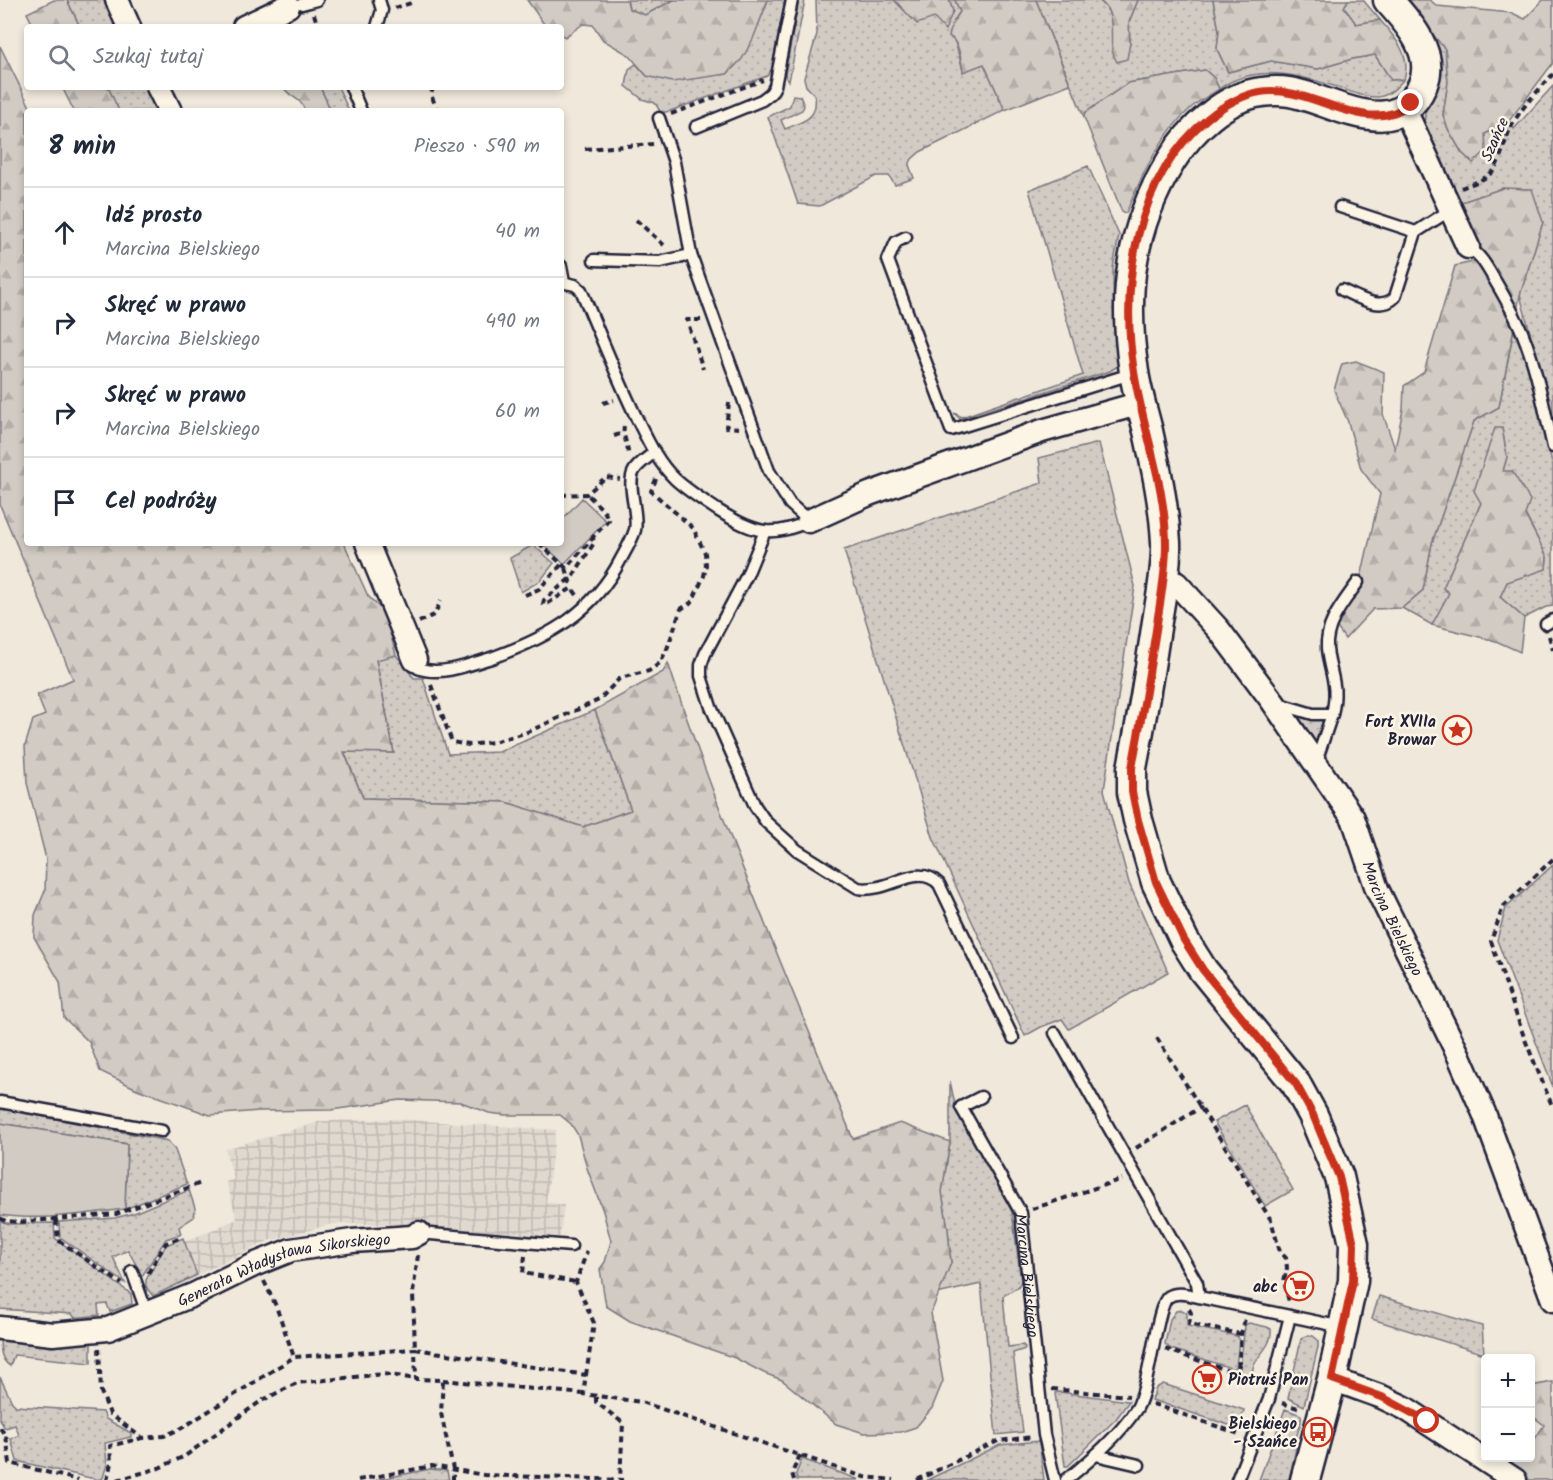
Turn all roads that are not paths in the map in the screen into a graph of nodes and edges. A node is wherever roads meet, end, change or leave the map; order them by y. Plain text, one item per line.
1 (117, 0) edge
2 (317, 0) edge
3 (379, 0) edge
4 (792, 0) edge
5 (1388, 0) edge
6 (295, 5) joint
7 (128, 24) edge
8 (251, 24) edge
9 (378, 24) edge
10 (160, 90) edge
11 (352, 90) edge
12 (168, 108) edge
13 (360, 108) edge
14 (1404, 108) junction
15 (659, 118) road end
16 (696, 127) dead end
17 (1449, 204) junction
18 (1340, 207) dead end
19 (1416, 232) junction
20 (906, 237) dead end
21 (1468, 247) joint
22 (692, 255) junction
23 (594, 260) dead end
24 (564, 282) edge
25 (1342, 291) dead end
26 (1134, 373) junction
27 (1141, 403) junction
28 (1553, 447) edge
29 (654, 452) junction
30 (808, 521) junction
31 (765, 531) junction
32 (368, 546) edge
33 (1163, 581) junction
34 (1358, 582) dead end
35 (420, 665) joint
36 (1273, 702) junction
37 (1332, 714) junction
38 (1316, 763) junction
39 (1055, 1033) dead end
40 (1013, 1038) dead end
41 (981, 1097) dead end
42 (0, 1102) edge
43 (162, 1131) dead end
44 (419, 1233) joint
45 (571, 1246) dead end
46 (132, 1271) dead end
47 (1199, 1297) junction
48 (1553, 1300) edge
49 (145, 1305) junction
50 (1290, 1316) junction
51 (0, 1328) edge
52 (1342, 1328) junction
53 (1332, 1379) junction
54 (1096, 1455) junction
55 (1139, 1465) dead end
56 (1055, 1480) edge
57 (1066, 1480) edge
58 (1238, 1480) edge
59 (1305, 1480) edge
60 (1515, 1480) edge

1 - 7 street
2 - 6 lane
3 - 9 lane
4 - 16 lane
5 - 14 street
6 - 8 street
10 - 12 street
11 - 13 lane
14 - 17 street
14 - 26 street
15 - 22 lane
17 - 19 lane
17 - 21 street
18 - 19 lane
19 - 25 lane
20 - 26 lane
21 - 28 lane
22 - 23 lane
22 - 30 lane
24 - 29 lane
26 - 27 street
27 - 30 street
27 - 33 street
29 - 31 lane
29 - 35 lane
30 - 31 lane
31 - 40 lane
32 - 35 street
33 - 36 street, Marcina Bielskiego
33 - 52 street
34 - 37 lane
36 - 37 lane
36 - 38 street, Marcina Bielskiego
37 - 38 lane
38 - 48 street, Marcina Bielskiego
39 - 47 lane
41 - 56 lane, Marcina Bielskiego
42 - 43 lane
44 - 45 lane, Generała Władysława Sikorskiego
44 - 49 street, Generała Władysława Sikorskiego
46 - 49 lane
47 - 50 lane
47 - 54 lane
49 - 51 street, Generała Władysława Sikorskiego
50 - 52 lane
50 - 58 lane
52 - 53 street
53 - 59 street
53 - 60 street
54 - 55 lane
54 - 57 lane

